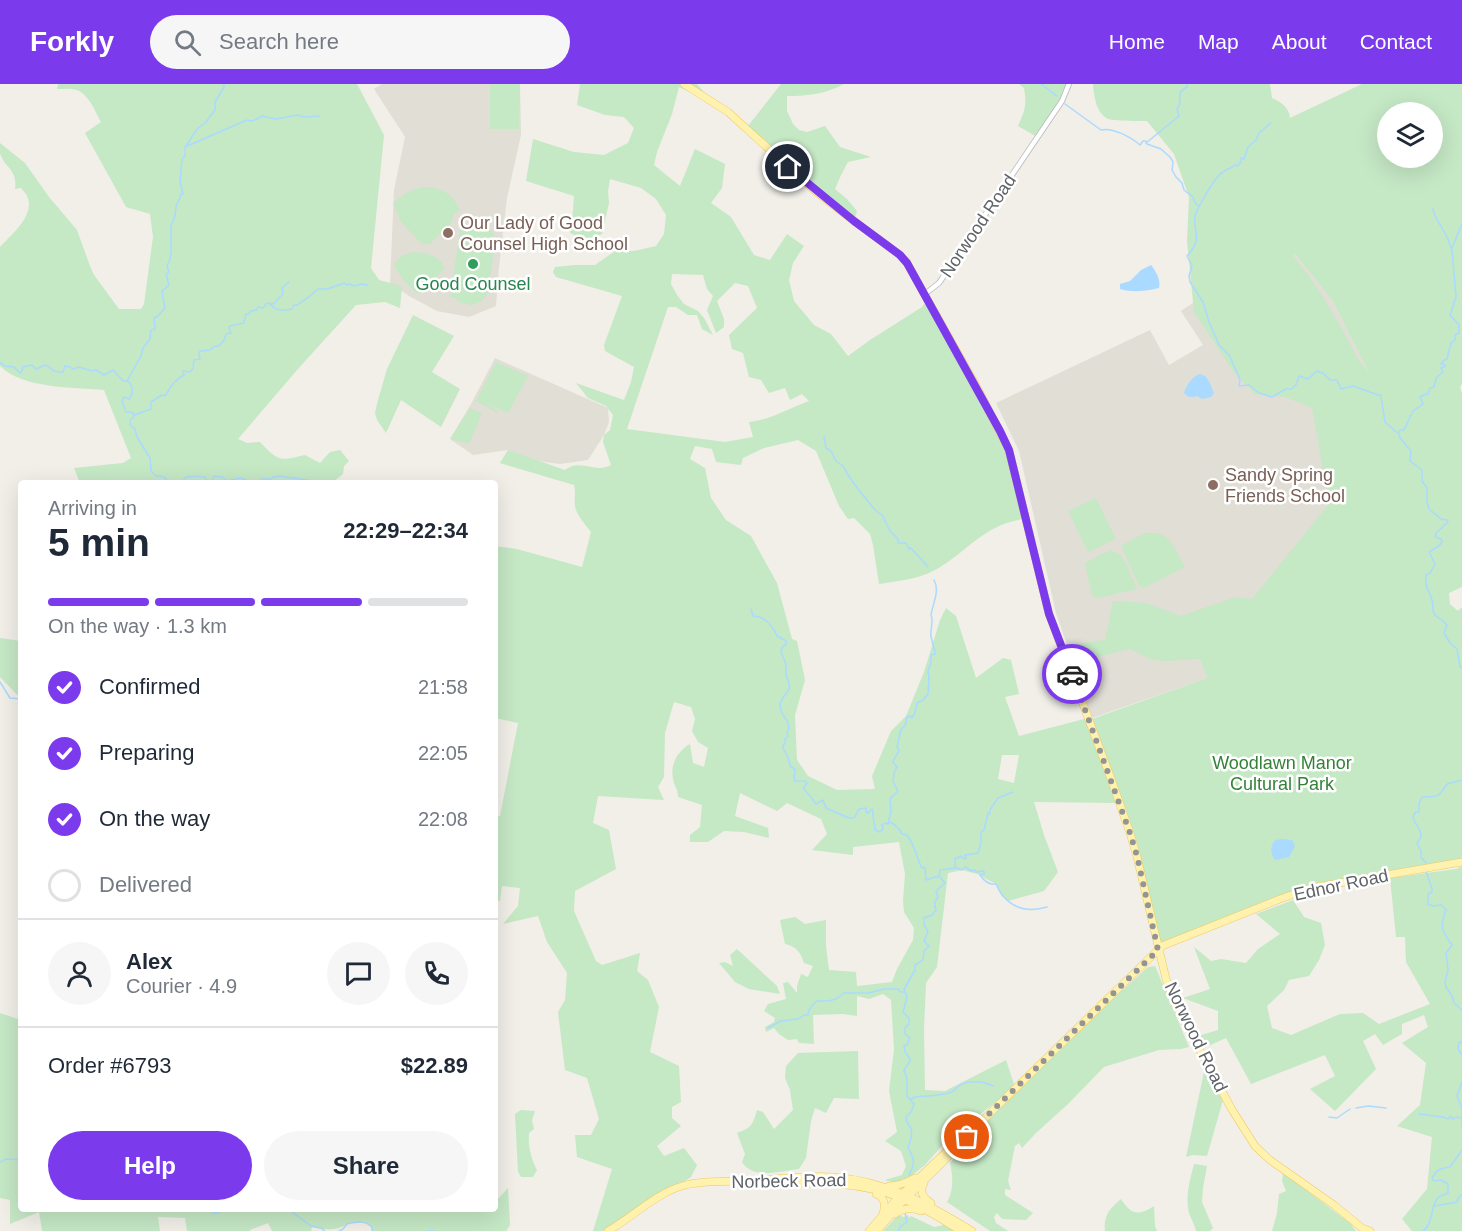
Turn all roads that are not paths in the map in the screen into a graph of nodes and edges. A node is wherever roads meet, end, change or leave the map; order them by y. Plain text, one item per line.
1 (684, 84) edge
2 (1069, 84) edge
3 (925, 294) junction
4 (1462, 862) edge
5 (1158, 950) junction
6 (1141, 966) junction
7 (1163, 969) junction
8 (990, 1113) junction
9 (964, 1135) junction
10 (930, 1174) junction
11 (703, 1183) junction
12 (876, 1184) junction
13 (863, 1188) junction
14 (904, 1196) junction
15 (884, 1219) junction
16 (1363, 1229) edge
17 (608, 1231) edge
18 (869, 1231) edge
19 (877, 1231) edge
20 (959, 1231) edge
21 (974, 1231) edge
22 (1370, 1231) edge

1 - 3 main road
2 - 3 street, Norwood Road
3 - 5 main road, Norwood Road
4 - 5 main road, Ednor Road
5 - 6 main road, Ednor Road
5 - 7 main road, Norwood Road
6 - 7 main road
6 - 8 main road, Ednor Road
7 - 16 main road, Norwood Road
8 - 9 main road
8 - 10 main road
9 - 12 main road
9 - 14 main road
10 - 14 main road
10 - 21 main road
11 - 12 main road, Norbeck Road
11 - 13 main road, Norbeck Road
11 - 17 main road, Norbeck Road
12 - 14 main road, Norbeck Road
13 - 14 main road, Norbeck Road
13 - 15 main road
14 - 15 main road
14 - 20 main road, Norbeck Road
14 - 21 main road, Norbeck Road
15 - 18 main road
15 - 19 main road
15 - 20 main road
16 - 22 main road, Norwood Road

